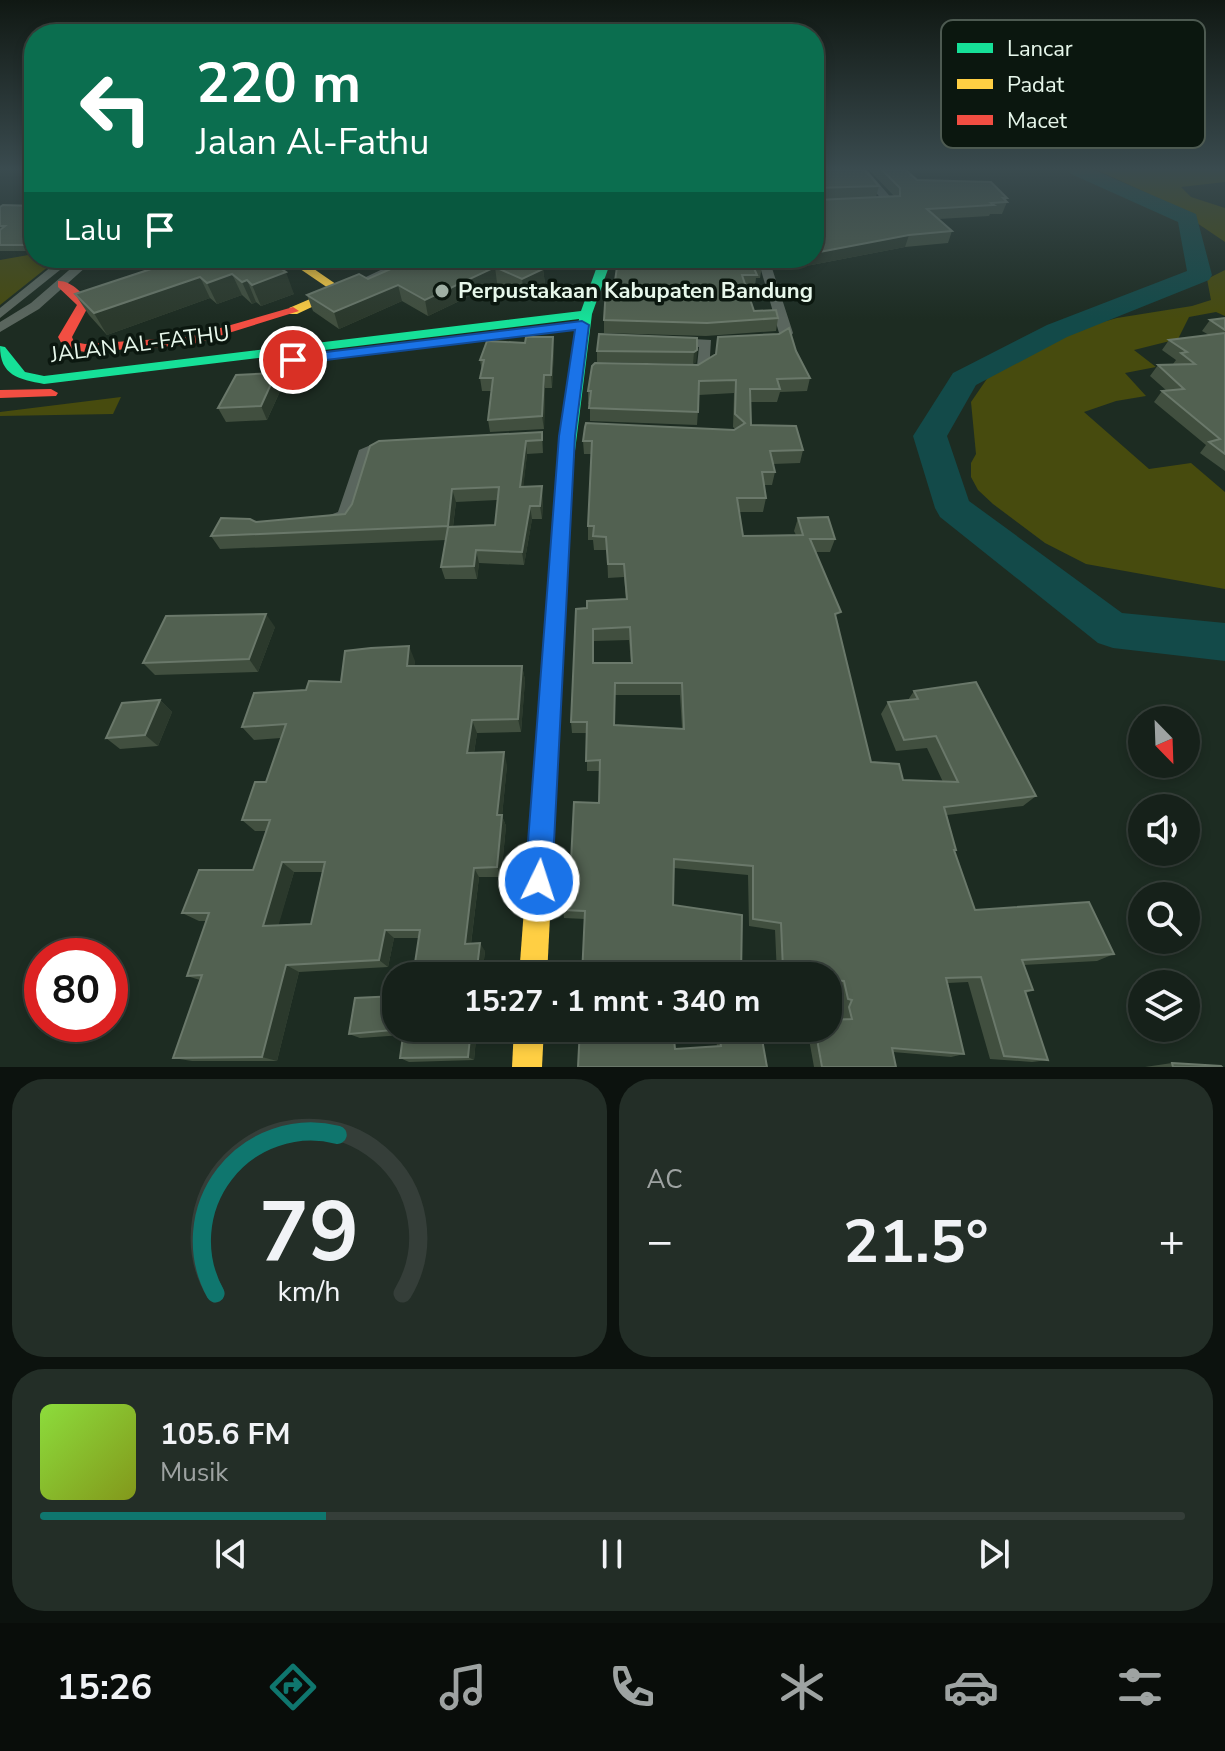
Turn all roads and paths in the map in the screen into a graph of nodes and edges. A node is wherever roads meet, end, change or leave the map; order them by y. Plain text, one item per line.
1 (57, 268) edge
2 (79, 268) edge
3 (305, 268) edge
4 (393, 268) edge
5 (607, 268) edge
6 (766, 268) edge
7 (62, 284) junction
8 (340, 291) junction
9 (0, 314) edge
10 (0, 328) edge
11 (585, 330) junction
12 (748, 341) edge
13 (658, 342) edge
14 (0, 350) edge
15 (323, 351) junction
16 (670, 370) edge
17 (0, 394) edge
18 (411, 445) edge
19 (306, 523) edge
20 (534, 962) edge
21 (528, 1042) edge
22 (527, 1067) edge

1 - 9 street
2 - 7 street
3 - 8 main road
4 - 8 street
5 - 11 main road
6 - 12 street
7 - 8 main road
7 - 10 street
11 - 15 main road, JALAN AL-FATHU
11 - 20 main road
13 - 16 street
14 - 15 main road, JALAN AL-FATHU
15 - 17 main road, JALAN AL-FATHU
18 - 19 street
21 - 22 main road

